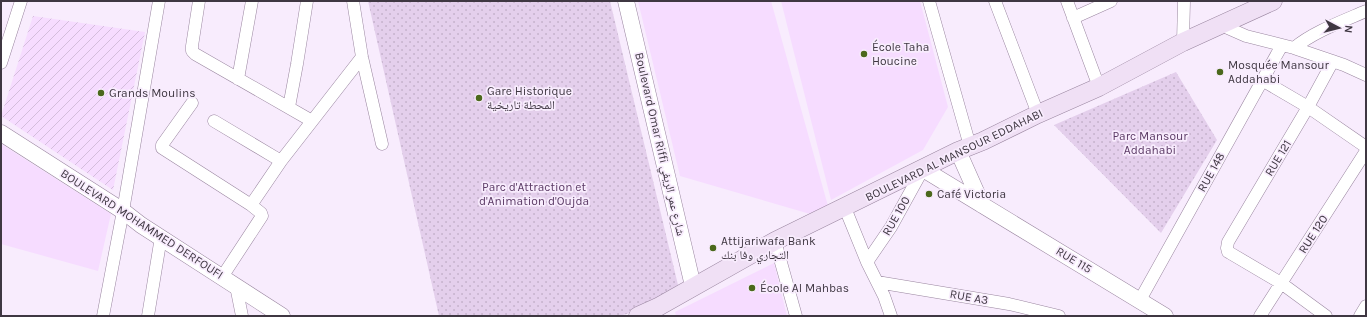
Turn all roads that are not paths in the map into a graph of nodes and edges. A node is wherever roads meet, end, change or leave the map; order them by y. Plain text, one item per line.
1 (21, 1) edge
2 (159, 1) edge
3 (199, 1) edge
4 (252, 1) edge
5 (307, 1) edge
6 (353, 1) edge
7 (626, 1) edge
8 (929, 1) edge
9 (995, 1) edge
10 (1066, 1) edge
11 (1111, 1) edge
12 (1184, 1) edge
13 (1273, 1) edge
14 (1366, 11) edge
15 (1073, 18) junction
16 (1221, 25) junction
17 (1183, 42) junction
18 (1282, 45) junction
19 (1294, 48) junction
20 (362, 57) junction
21 (1333, 61) junction
22 (1, 63) edge
23 (1366, 75) edge
24 (238, 78) junction
25 (1262, 80) junction
26 (1099, 87) junction
27 (192, 103) dead end
28 (289, 106) junction
29 (1308, 107) junction
30 (1038, 114) junction
31 (214, 121) dead end
32 (312, 121) junction
33 (1, 133) edge
34 (382, 144) dead end
35 (1366, 146) edge
36 (964, 148) junction
37 (1366, 151) edge
38 (282, 161) junction
39 (923, 169) junction
40 (250, 205) junction
41 (982, 205) junction
42 (845, 208) junction
43 (123, 211) junction
44 (161, 237) junction
45 (776, 241) junction
46 (867, 262) junction
47 (222, 277) junction
48 (877, 282) junction
49 (1281, 283) junction
50 (236, 286) junction
51 (693, 286) junction
52 (1140, 300) junction
53 (1366, 306) edge
54 (103, 316) edge
55 (148, 316) edge
56 (242, 316) edge
57 (282, 316) edge
58 (638, 316) edge
59 (796, 316) edge
60 (891, 316) edge
61 (1059, 316) edge
62 (1165, 316) edge
63 (1260, 316) edge
64 (1326, 316) edge
65 (1360, 316) edge

1 - 22 street
2 - 43 street
3 - 24 street
4 - 24 street
5 - 28 street
6 - 20 street
7 - 51 street, Boulevard Omar Riffi شارع عمر الريفي
8 - 36 street
9 - 30 street
10 - 15 street
11 - 15 street
12 - 17 street
13 - 16 main road, BOULEVARD AL MANSOUR EDDAHABI
14 - 19 street
15 - 26 street
16 - 17 main road, BOULEVARD AL MANSOUR EDDAHABI
16 - 18 street
17 - 26 main road, BOULEVARD AL MANSOUR EDDAHABI
18 - 19 street
18 - 25 street, RUE 148
19 - 21 street
20 - 32 street
20 - 34 street
21 - 23 street
21 - 29 street, RUE 121
24 - 28 street
25 - 29 street
25 - 52 street, RUE 148
26 - 30 main road, BOULEVARD AL MANSOUR EDDAHABI
27 - 40 street
28 - 32 street
29 - 35 street
29 - 49 street, RUE 121
30 - 36 main road, BOULEVARD AL MANSOUR EDDAHABI
31 - 38 street
32 - 38 street
33 - 43 street, BOULEVARD MOHAMMED DERFOUFI
36 - 39 main road, BOULEVARD AL MANSOUR EDDAHABI
36 - 41 street
37 - 49 street, RUE 120
38 - 40 street
39 - 41 street, RUE 115
39 - 42 main road, BOULEVARD AL MANSOUR EDDAHABI
39 - 46 street, RUE 100
40 - 47 street
41 - 52 street, RUE 115
42 - 45 main road, BOULEVARD AL MANSOUR EDDAHABI
42 - 46 street
43 - 44 street, BOULEVARD MOHAMMED DERFOUFI
43 - 54 street
44 - 47 street, BOULEVARD MOHAMMED DERFOUFI
44 - 55 street
45 - 51 main road, BOULEVARD AL MANSOUR EDDAHABI
45 - 59 street
46 - 48 street
47 - 50 street, BOULEVARD MOHAMMED DERFOUFI
48 - 60 street
48 - 61 street, RUE A3
49 - 63 street, RUE 120
49 - 64 street
50 - 56 street
50 - 57 street, BOULEVARD MOHAMMED DERFOUFI
51 - 58 main road, BOULEVARD AL MANSOUR EDDAHABI
52 - 62 street, RUE 115
53 - 65 street

